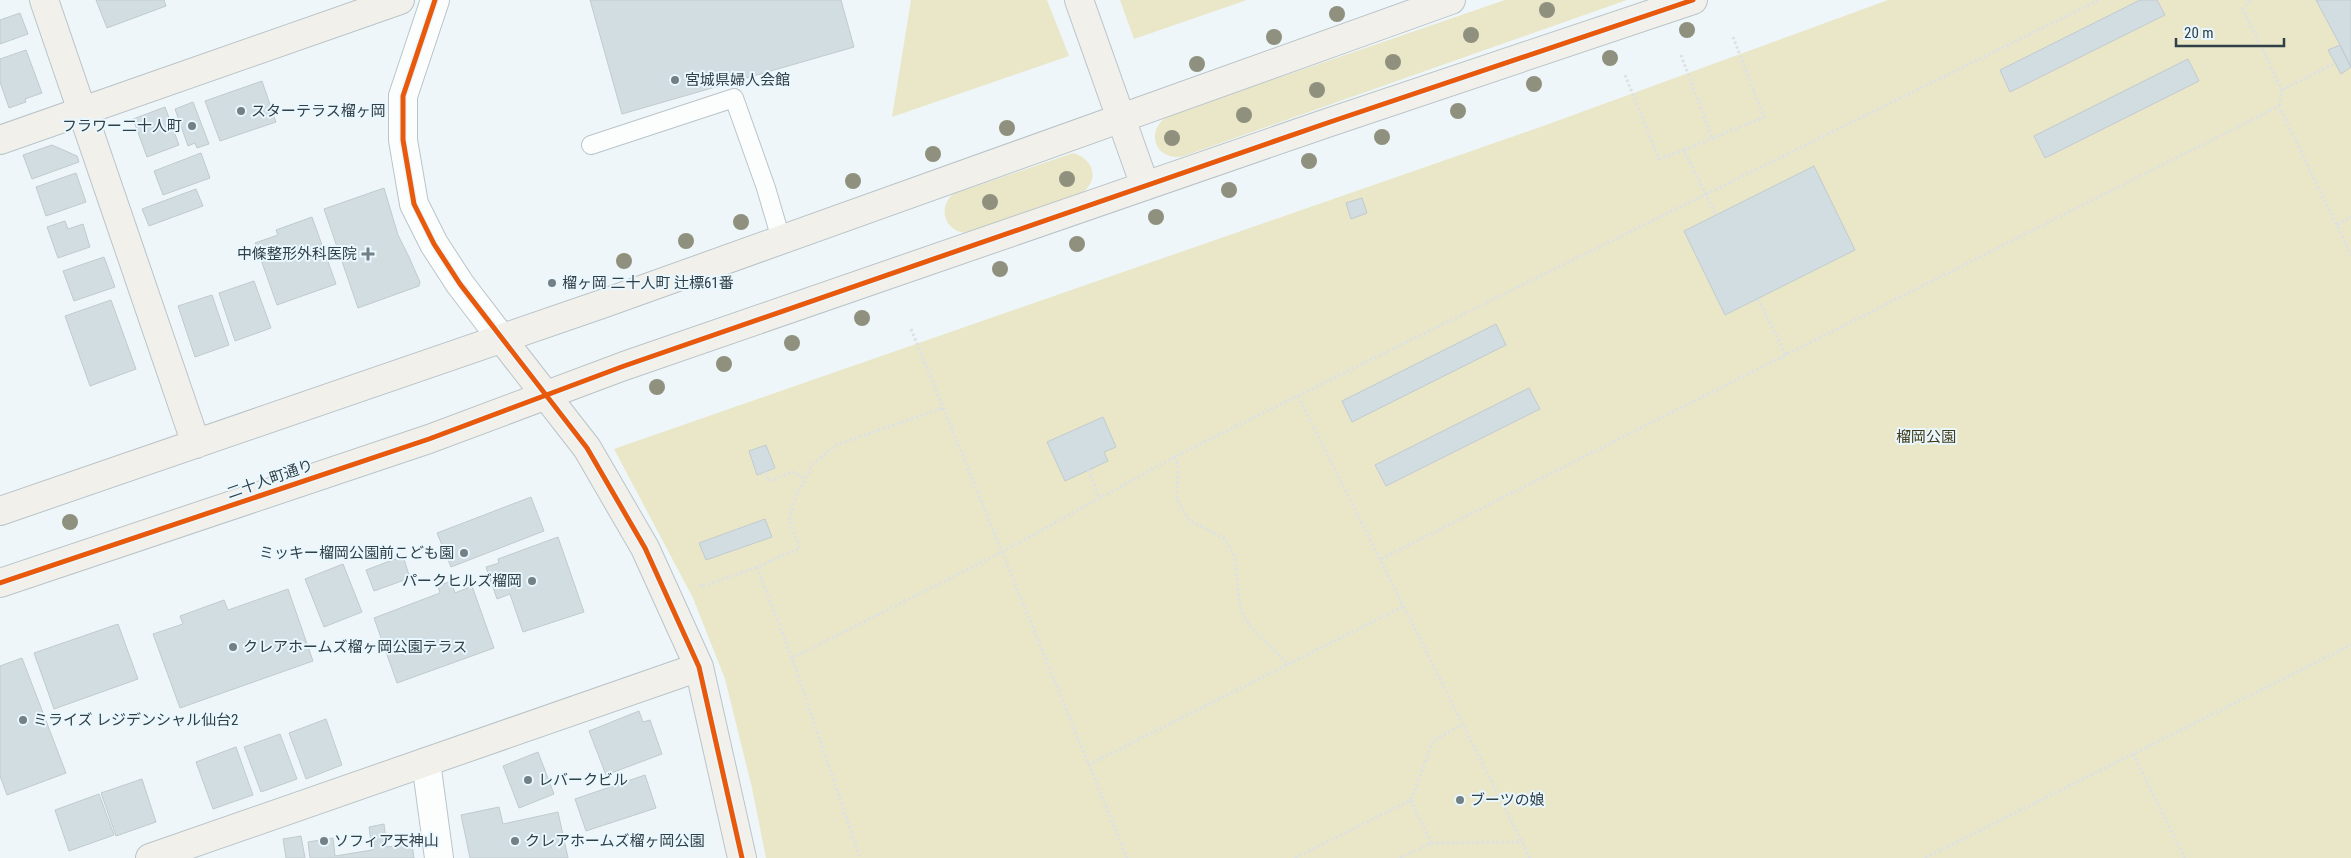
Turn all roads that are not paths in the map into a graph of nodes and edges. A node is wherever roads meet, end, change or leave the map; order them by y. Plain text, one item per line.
1 (44, 0) edge
2 (400, 0) edge
3 (435, 0) edge
4 (1078, 0) edge
5 (1452, 0) edge
6 (1693, 0) edge
7 (82, 111) junction
8 (1122, 117) junction
9 (0, 140) edge
10 (591, 145) dead end
11 (1145, 186) junction
12 (781, 239) junction
13 (502, 339) junction
14 (546, 395) junction
15 (196, 444) junction
16 (0, 511) edge
17 (0, 583) edge
18 (699, 667) junction
19 (426, 762) junction
20 (150, 858) edge
21 (439, 858) edge
22 (742, 858) edge

1 - 7 street
2 - 7 street
3 - 13 street
4 - 8 street
5 - 8 street
6 - 11 street, 二十人町通り
7 - 9 street
7 - 15 street
8 - 11 street
8 - 12 street
10 - 12 lane
11 - 14 street, 二十人町通り
12 - 13 street
13 - 14 street
13 - 15 street
14 - 17 street, 二十人町通り
14 - 18 street
15 - 16 street
18 - 19 street
18 - 22 street
19 - 20 street
19 - 21 street

